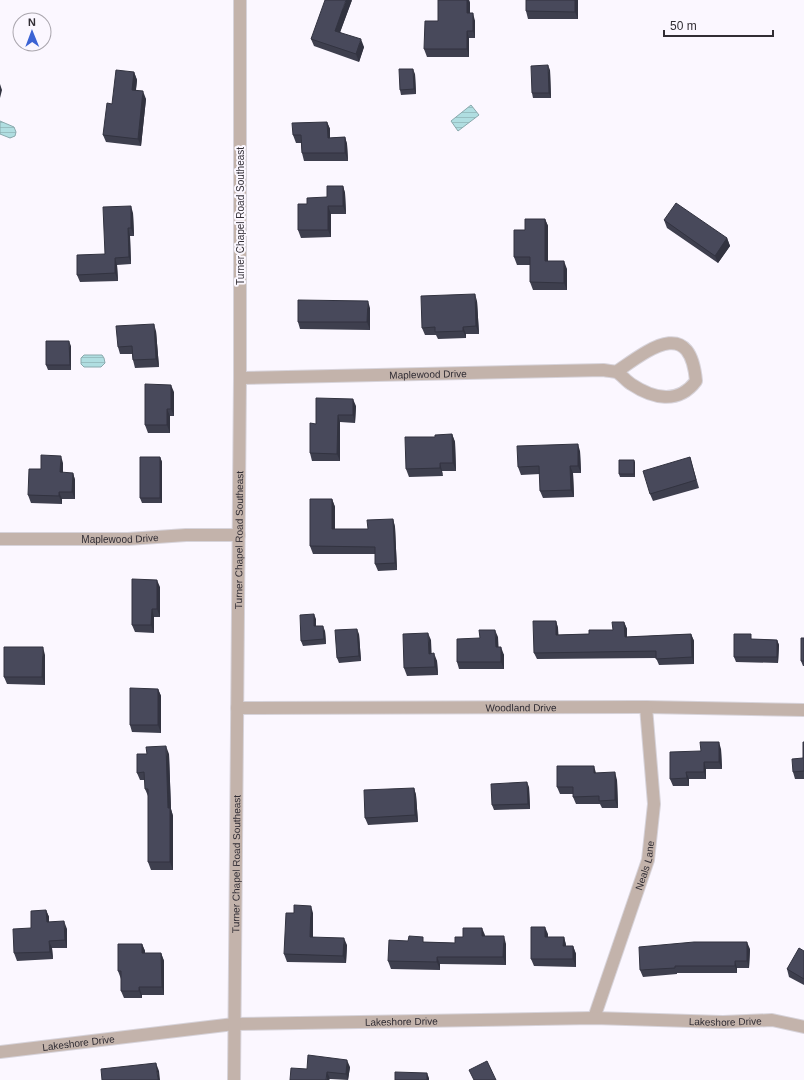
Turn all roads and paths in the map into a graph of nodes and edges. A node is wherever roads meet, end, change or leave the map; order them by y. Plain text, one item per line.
1 (240, 0) edge
2 (616, 372) junction
3 (240, 378) junction
4 (239, 535) junction
5 (0, 539) edge
6 (646, 707) junction
7 (237, 708) junction
8 (804, 710) edge
9 (594, 1018) junction
10 (234, 1024) junction
11 (804, 1027) edge
12 (0, 1052) edge
13 (234, 1080) edge

1 - 3 street, Turner Chapel Road Southeast
2 - 2 street, Maplewood Drive
2 - 3 street, Maplewood Drive
3 - 4 street, Turner Chapel Road Southeast
4 - 5 street, Maplewood Drive
4 - 7 street, Turner Chapel Road Southeast
6 - 7 street, Woodland Drive
6 - 8 street, Woodland Drive
6 - 9 street, Neals Lane
7 - 10 street, Turner Chapel Road Southeast
9 - 10 street, Lakeshore Drive
9 - 11 street, Lakeshore Drive
10 - 12 street, Lakeshore Drive
10 - 13 street, Turner Chapel Road Southeast

